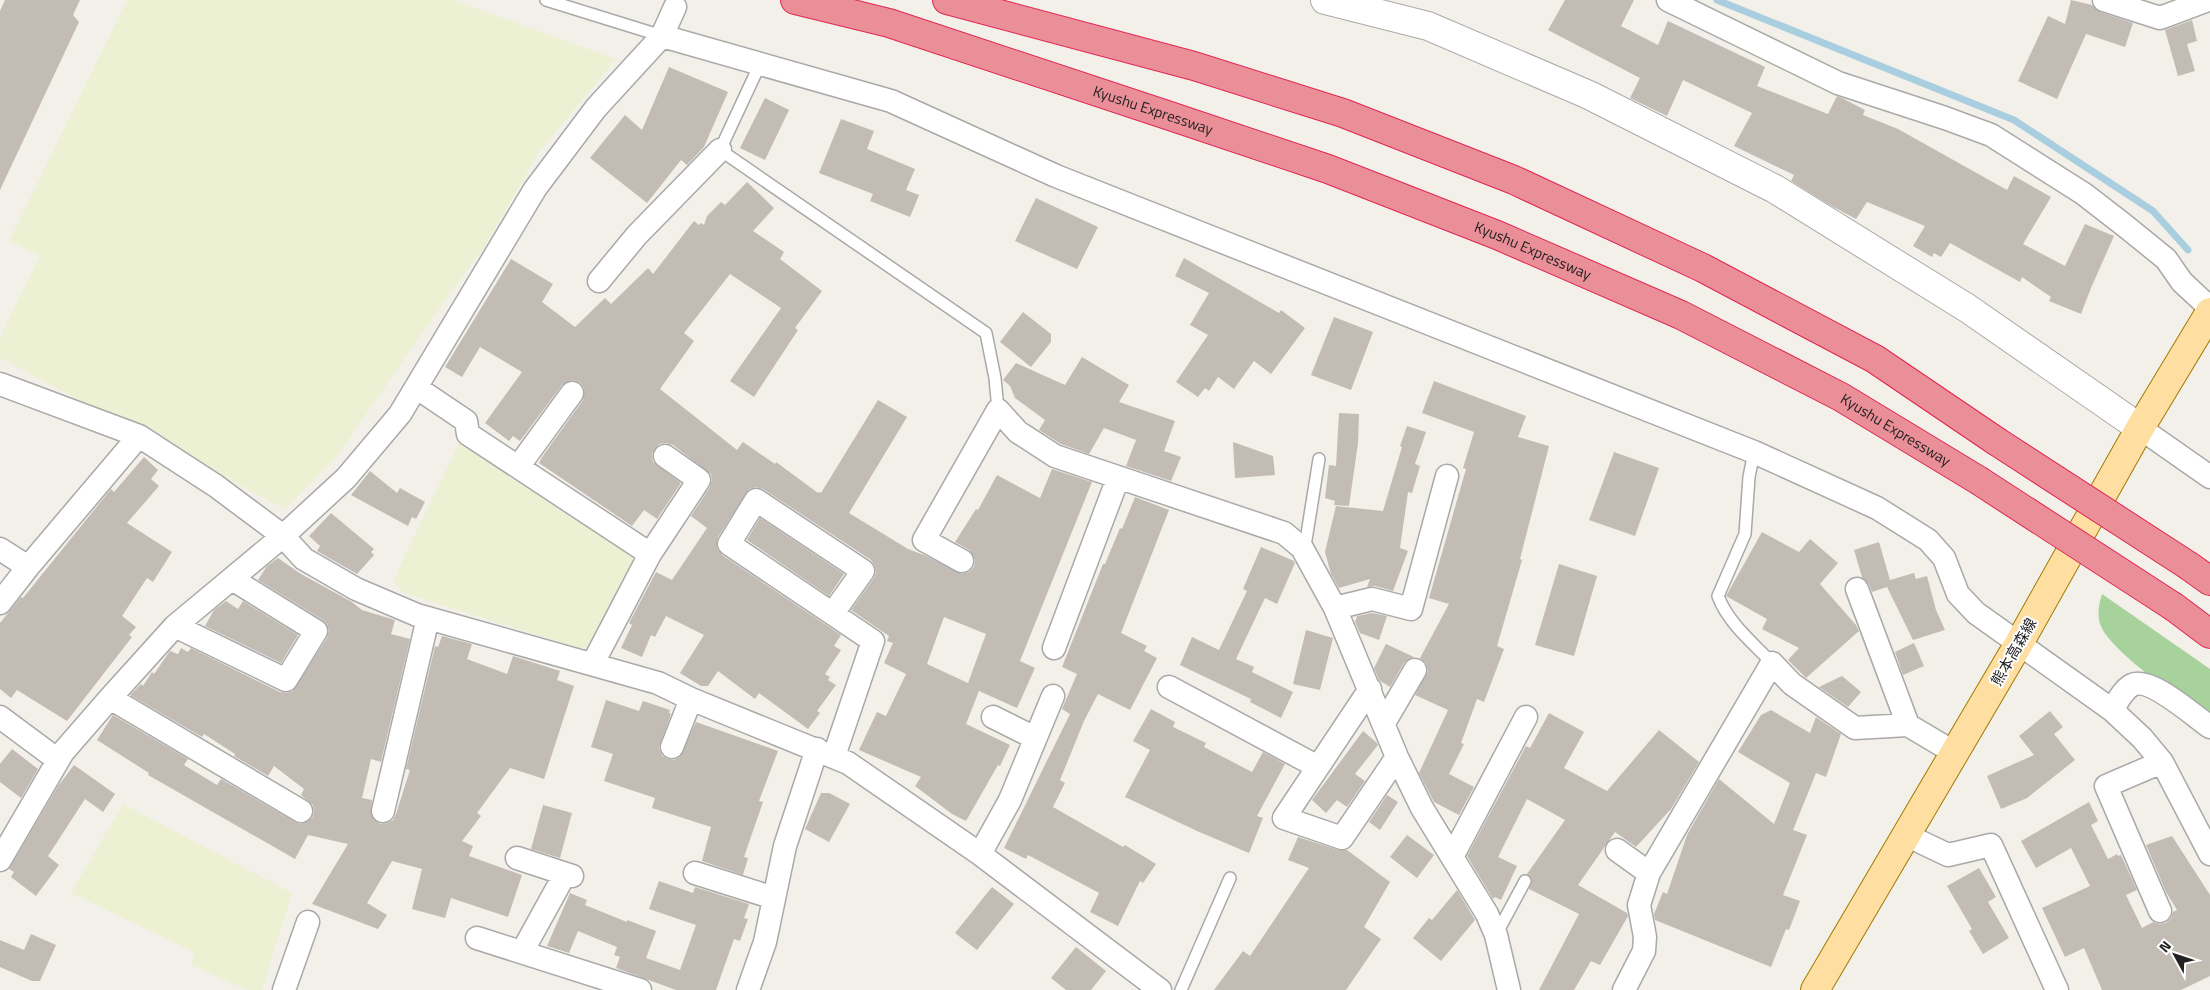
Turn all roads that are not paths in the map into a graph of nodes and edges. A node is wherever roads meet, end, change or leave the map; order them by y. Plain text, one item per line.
1 (546, 0) edge
2 (795, 0) edge
3 (947, 0) edge
4 (1324, 0) edge
5 (1668, 0) edge
6 (2104, 0) edge
7 (2208, 0) edge
8 (675, 7) dead end
9 (662, 36) junction
10 (760, 64) junction
11 (720, 150) junction
12 (599, 281) dead end
13 (2210, 310) edge
14 (0, 384) edge
15 (417, 388) junction
16 (572, 393) dead end
17 (998, 410) junction
18 (2140, 428) junction
19 (139, 436) junction
20 (1754, 452) junction
21 (665, 456) dead end
22 (1319, 459) dead end
23 (518, 467) junction
24 (1447, 476) dead end
25 (2210, 477) edge
26 (1118, 478) junction
27 (283, 536) junction
28 (1302, 548) junction
29 (0, 549) edge
30 (650, 554) junction
31 (962, 561) dead end
32 (28, 567) junction
33 (2200, 574) edge
34 (232, 579) junction
35 (1857, 589) dead end
36 (0, 603) edge
37 (1335, 608) junction
38 (832, 613) junction
39 (428, 618) junction
40 (175, 626) junction
41 (2210, 634) edge
42 (2018, 645) junction
43 (1054, 648) dead end
44 (593, 663) junction
45 (1772, 663) junction
46 (1415, 670) dead end
47 (1169, 687) dead end
48 (1370, 689) junction
49 (1053, 696) dead end
50 (110, 698) junction
51 (691, 699) junction
52 (2112, 710) junction
53 (1526, 716) dead end
54 (0, 717) edge
55 (993, 717) dead end
56 (1384, 723) junction
57 (1908, 725) junction
58 (2210, 727) edge
59 (1036, 738) junction
60 (672, 746) dead end
61 (826, 753) junction
62 (1955, 753) junction
63 (1397, 757) junction
64 (58, 760) junction
65 (2162, 762) junction
66 (1318, 767) junction
67 (383, 810) dead end
68 (301, 811) dead end
69 (1906, 835) junction
70 (1617, 850) dead end
71 (980, 854) junction
72 (2210, 854) edge
73 (1452, 857) junction
74 (517, 858) dead end
75 (0, 859) edge
76 (695, 873) dead end
77 (1649, 873) junction
78 (1230, 878) dead end
79 (1525, 881) dead end
80 (774, 898) junction
81 (2160, 911) dead end
82 (308, 922) dead end
83 (1496, 935) junction
84 (477, 938) dead end
85 (522, 952) junction
86 (1156, 989) edge
87 (284, 990) edge
88 (640, 990) edge
89 (748, 990) edge
90 (1181, 990) edge
91 (1509, 990) edge
92 (1624, 990) edge
93 (1815, 990) edge
94 (2057, 990) edge

1 - 9 lane
2 - 41 highway, Kyushu Expressway, bridge
3 - 33 highway, bridge
4 - 18 street
5 - 13 street
6 - 7 street
8 - 9 street
9 - 10 street
9 - 15 street
10 - 11 lane
10 - 20 street
11 - 12 street
11 - 17 lane
13 - 18 main road, 熊本高森線
14 - 19 street
15 - 23 street
15 - 27 street
16 - 23 street
17 - 26 street
17 - 31 street
18 - 25 street
18 - 42 main road, 熊本高森線
19 - 27 street
19 - 32 street
20 - 42 street
20 - 45 lane
21 - 30 street
22 - 28 lane
23 - 30 street
24 - 37 street
26 - 28 street
26 - 43 street
27 - 34 street
27 - 39 street
28 - 37 street
29 - 32 street
30 - 44 street
32 - 36 street
34 - 40 street
34 - 40 street
35 - 57 street
37 - 48 street
38 - 38 street
38 - 61 street
39 - 44 street
39 - 67 street
40 - 50 street
42 - 52 street
42 - 62 main road, 熊本高森線
44 - 51 street
45 - 57 street
45 - 77 street
46 - 56 street
47 - 66 street
48 - 56 street
48 - 66 street
49 - 59 street
50 - 64 street
50 - 68 street
51 - 60 street
51 - 61 street
52 - 58 street
52 - 65 street
53 - 73 street
54 - 64 street
55 - 59 street
56 - 63 street
57 - 62 street
59 - 71 street
61 - 71 street
61 - 80 street
62 - 69 main road, 熊本高森線
63 - 66 street
63 - 73 street
64 - 75 street
65 - 72 street
65 - 81 street
69 - 93 main road, 熊本高森線
69 - 94 street
70 - 77 street
71 - 86 street
73 - 83 street
74 - 85 street
76 - 80 street
77 - 92 street
78 - 90 lane
79 - 83 lane
80 - 89 street
82 - 87 street
83 - 91 street
84 - 85 street
85 - 88 street

